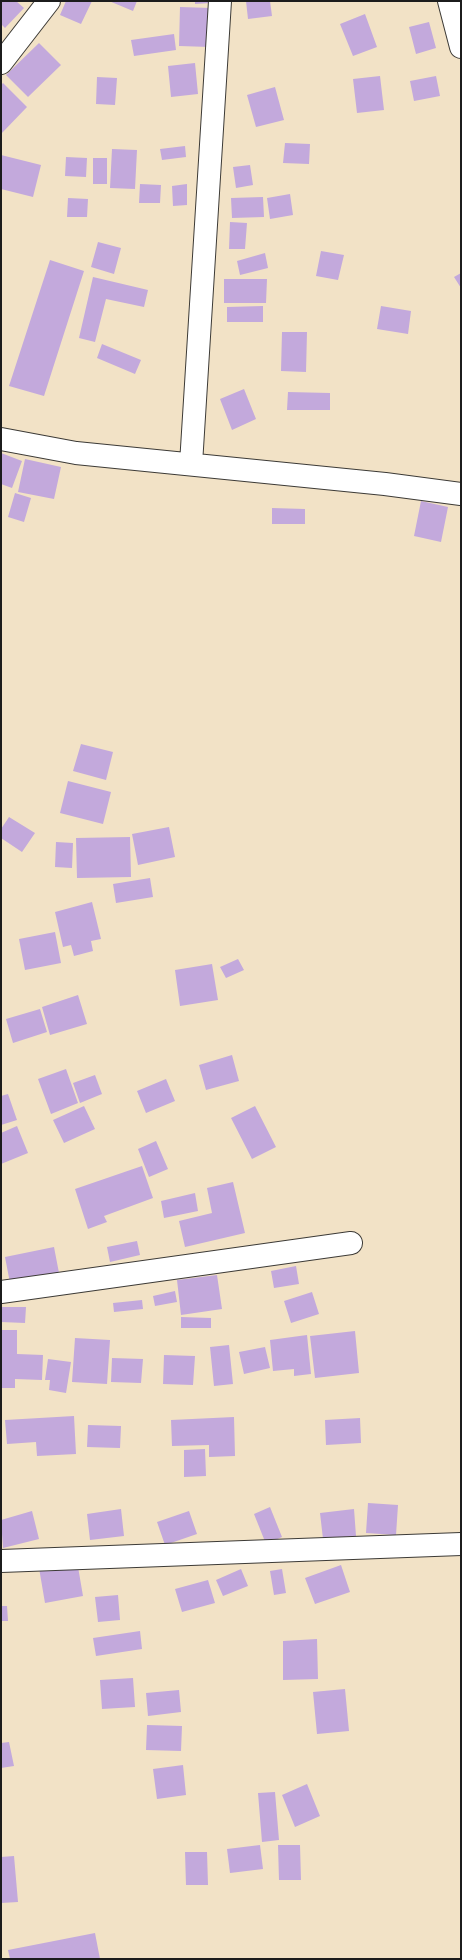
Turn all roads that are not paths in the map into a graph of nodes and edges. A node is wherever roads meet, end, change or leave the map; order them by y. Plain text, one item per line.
1 (49, 1) edge
2 (220, 1) edge
3 (449, 1) edge
4 (461, 47) edge
5 (1, 63) edge
6 (1, 439) edge
7 (191, 464) junction
8 (461, 494) edge
9 (351, 1243) dead end
10 (1, 1292) edge
11 (461, 1544) edge
12 (1, 1561) edge

1 - 5 street
2 - 7 street
3 - 4 street
6 - 7 street
7 - 8 street
9 - 10 street
11 - 12 street

